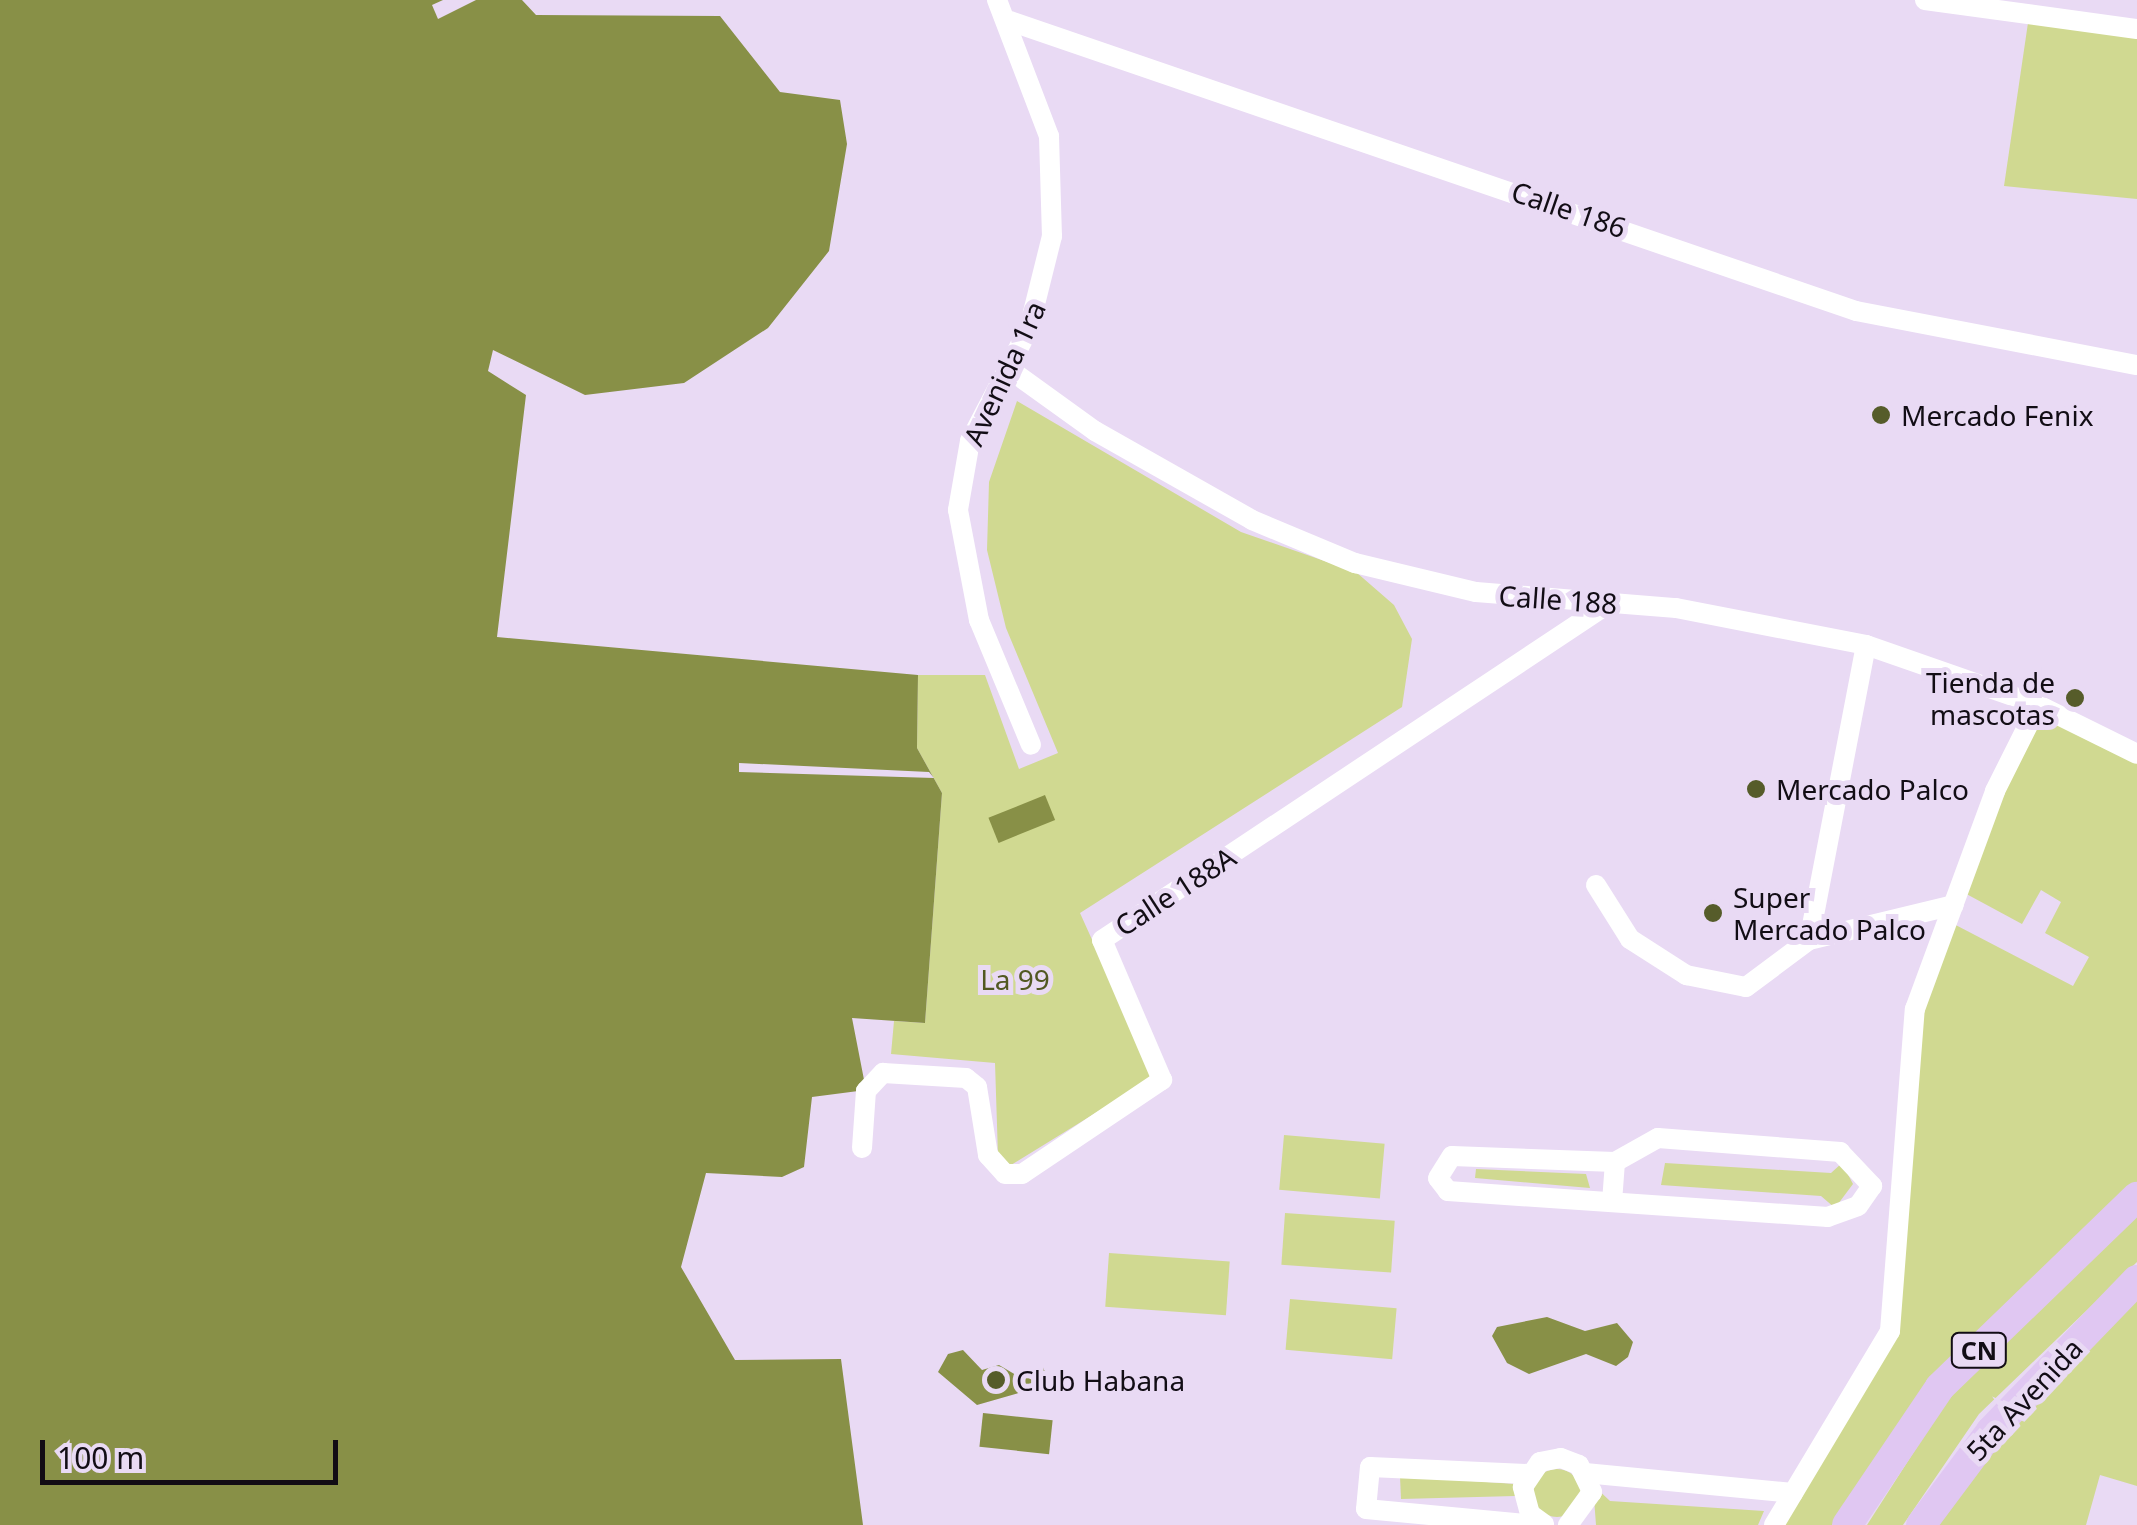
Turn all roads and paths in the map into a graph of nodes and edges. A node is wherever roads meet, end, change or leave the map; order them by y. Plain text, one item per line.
1 (997, 0) edge
2 (1926, 0) edge
3 (1010, 21) junction
4 (2137, 28) edge
5 (2137, 365) edge
6 (1009, 369) junction
7 (1612, 602) junction
8 (1866, 645) junction
9 (2038, 705) junction
10 (1031, 745) dead end
11 (2137, 754) edge
12 (1596, 885) dead end
13 (1954, 905) junction
14 (1809, 940) junction
15 (862, 1148) dead end
16 (1614, 1162) junction
17 (1872, 1186) junction
18 (1902, 1187) junction
19 (2137, 1197) edge
20 (1612, 1202) junction
21 (2137, 1280) edge
22 (1585, 1472) junction
23 (1528, 1474) junction
24 (1793, 1493) junction
25 (1539, 1523) edge
26 (1575, 1523) edge
27 (1774, 1525) edge
28 (1847, 1525) edge
29 (1921, 1525) edge

1 - 3 street, Avenida 1ra
2 - 4 street
3 - 5 street, Calle 186
3 - 6 street, Avenida 1ra
6 - 7 street, Calle 188
6 - 10 street, Avenida 1ra
7 - 8 street, Calle 188
7 - 15 street, Calle 188A
8 - 9 street, Calle 188
8 - 14 street
9 - 11 street, Calle 188
9 - 13 street
12 - 14 street
13 - 14 street
13 - 18 street
16 - 17 street
16 - 20 street
16 - 20 street
17 - 18 street
17 - 20 street
18 - 24 street
19 - 28 highway, CN
21 - 29 highway, 5ta Avenida / CN
22 - 23 street
22 - 24 street
22 - 26 street
23 - 25 street
23 - 25 street
24 - 27 street

